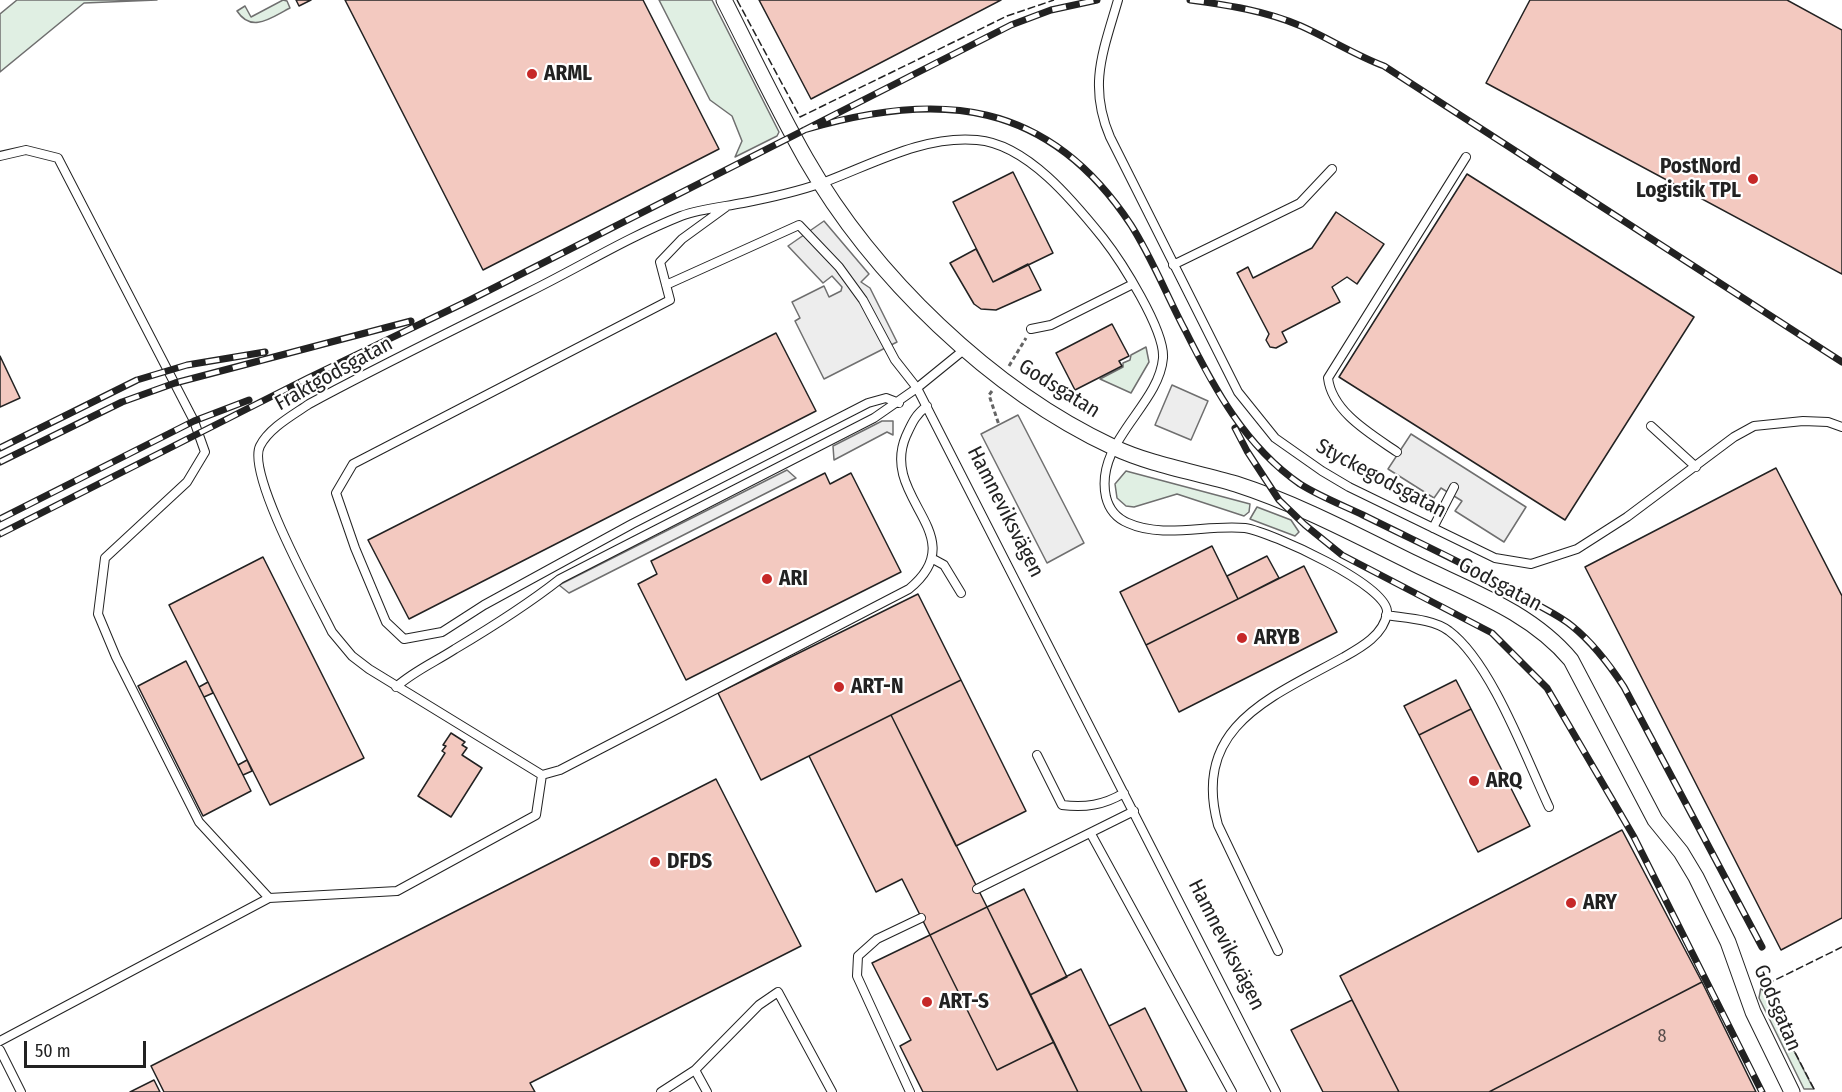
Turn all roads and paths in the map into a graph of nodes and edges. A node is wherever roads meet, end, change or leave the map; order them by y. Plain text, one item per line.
1 (724, 0) edge
2 (1118, 0) edge
3 (0, 156) edge
4 (1466, 158) dead end
5 (1332, 169) dead end
6 (821, 183) junction
7 (729, 206) junction
8 (1173, 265) junction
9 (1133, 284) junction
10 (666, 285) junction
11 (1031, 329) joint
12 (965, 349) junction
13 (1002, 378) junction
14 (917, 388) junction
15 (899, 403) junction
16 (927, 406) junction
17 (999, 425) dead end
18 (1651, 426) dead end
19 (1842, 427) edge
20 (1114, 448) junction
21 (1397, 452) dead end
22 (1696, 467) junction
23 (1454, 487) dead end
24 (1433, 528) junction
25 (933, 559) junction
26 (961, 593) dead end
27 (1386, 615) junction
28 (396, 687) junction
29 (1038, 755) dead end
30 (542, 775) junction
31 (1124, 793) junction
32 (1549, 807) dead end
33 (1134, 811) junction
34 (1091, 834) junction
35 (977, 890) dead end
36 (269, 898) junction
37 (921, 918) dead end
38 (1278, 951) dead end
39 (0, 1041) edge
40 (0, 1050) edge
41 (695, 1070) junction
42 (21, 1092) edge
43 (661, 1092) edge
44 (707, 1092) edge
45 (832, 1092) edge
46 (910, 1092) edge
47 (1232, 1092) edge
48 (1276, 1092) edge
49 (1792, 1092) edge

1 - 6 street
2 - 8 lane, Styckegodsgatan
3 - 36 lane
4 - 21 lane
5 - 8 lane
6 - 7 lane, Fraktgodsgatan
6 - 9 lane, Fraktgodsgatan
6 - 12 street
7 - 10 lane
7 - 28 lane, Fraktgodsgatan
8 - 24 lane, Styckegodsgatan
9 - 11 lane
9 - 20 lane, Fraktgodsgatan
10 - 14 lane, Hamneviksvägen
10 - 15 lane
11 - 13 path
12 - 13 street, Godsgatan
12 - 14 lane
13 - 17 path
13 - 20 street, Godsgatan
14 - 15 lane
14 - 16 lane, Hamneviksvägen
15 - 28 lane
16 - 25 lane
16 - 31 lane, Hamneviksvägen
18 - 22 lane
19 - 22 lane, Styckegodsgatan
20 - 27 lane, Fraktgodsgatan
20 - 49 street, Godsgatan
22 - 24 lane, Styckegodsgatan
23 - 24 lane
25 - 26 lane
25 - 30 lane
27 - 32 lane
27 - 38 lane
28 - 30 lane, Fraktgodsgatan
29 - 31 lane
30 - 36 lane
31 - 33 lane, Hamneviksvägen
33 - 34 lane
33 - 48 lane, Hamneviksvägen
34 - 35 lane
34 - 47 lane
36 - 39 lane
37 - 46 lane
40 - 42 lane
41 - 43 lane
41 - 44 lane
41 - 45 lane

